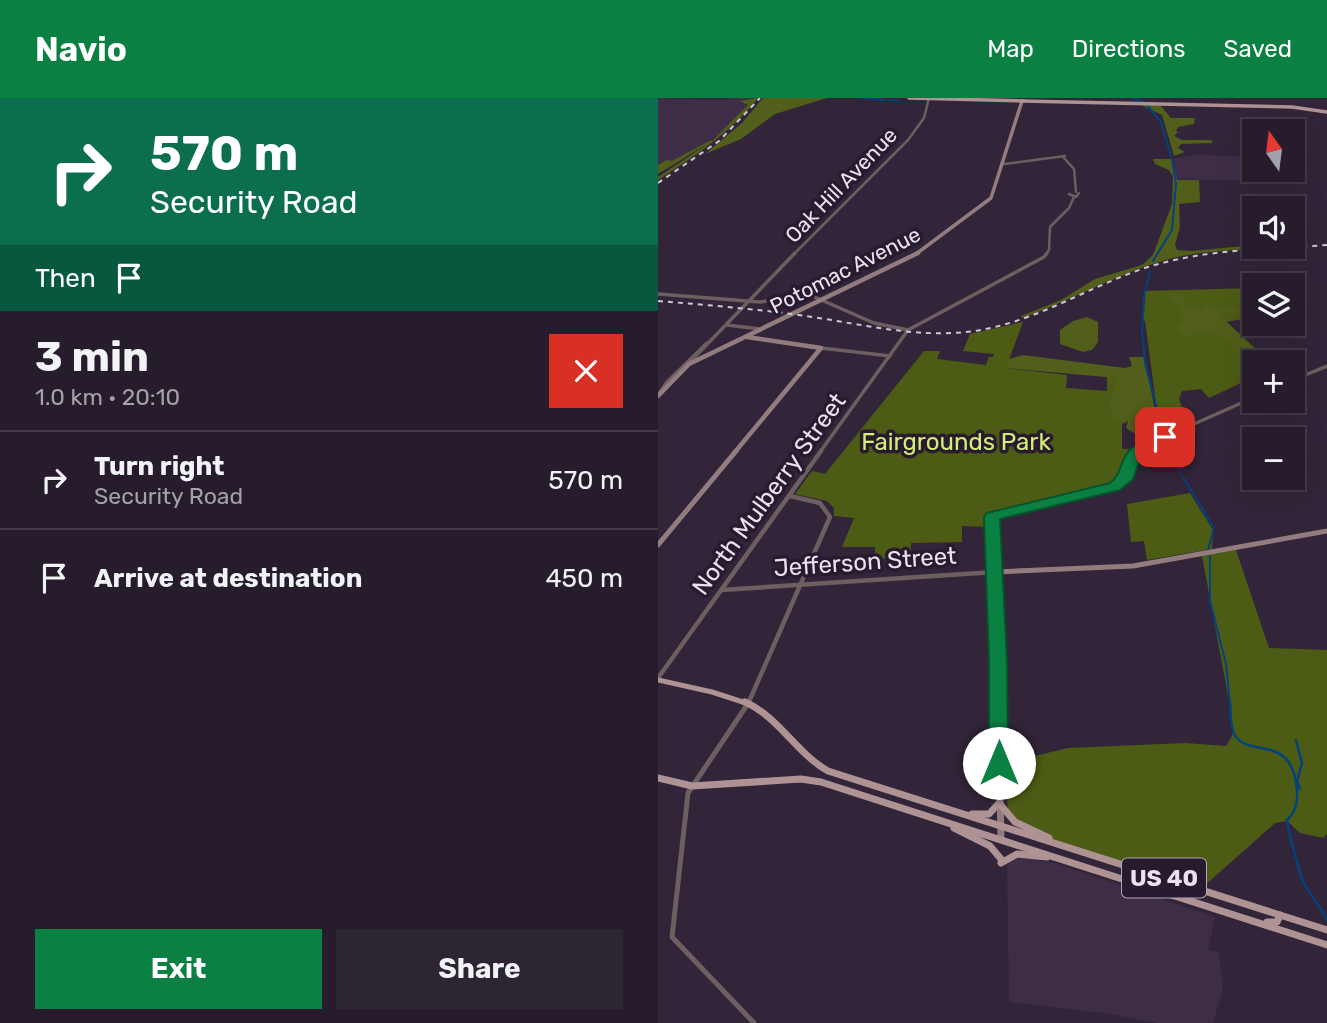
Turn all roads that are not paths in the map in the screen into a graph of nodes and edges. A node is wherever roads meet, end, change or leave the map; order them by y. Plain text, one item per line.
1 (909, 98) edge
2 (1023, 99) edge
3 (929, 101) edge
4 (1327, 112) edge
5 (1004, 164) junction
6 (820, 292) dead end
7 (659, 294) edge
8 (827, 300) junction
9 (749, 301) junction
10 (726, 325) junction
11 (763, 330) junction
12 (908, 330) junction
13 (747, 337) junction
14 (821, 348) junction
15 (890, 356) junction
16 (685, 366) junction
17 (1327, 366) edge
18 (1305, 375) edge
19 (658, 395) edge
20 (1242, 403) edge
21 (790, 496) junction
22 (1327, 531) edge
23 (1261, 543) joint
24 (658, 545) edge
25 (995, 572) junction
26 (803, 583) junction
27 (722, 590) junction
28 (658, 679) edge
29 (748, 704) junction
30 (658, 778) edge
31 (692, 786) junction
32 (999, 803) junction
33 (955, 811) junction
34 (928, 816) junction
35 (1001, 826) junction
36 (1001, 839) junction
37 (1071, 848) junction
38 (1061, 859) junction
39 (1223, 911) junction
40 (1280, 915) junction
41 (1302, 921) junction
42 (1282, 930) junction
43 (1327, 930) edge
44 (1327, 945) edge
45 (754, 1023) edge

1 - 3 main road
2 - 3 main road
2 - 4 main road
2 - 5 main road, Potomac Avenue
3 - 9 street, Oak Hill Avenue
5 - 8 main road, Potomac Avenue
5 - 12 street
6 - 8 street
7 - 9 street
8 - 9 street
8 - 11 main road, Potomac Avenue
8 - 12 street
9 - 10 street, Oak Hill Avenue
10 - 11 street
10 - 16 street, Oak Hill Avenue
11 - 13 main road, Potomac Avenue
12 - 15 street, North Mulberry Street
13 - 14 main road
13 - 16 main road, Potomac Avenue
14 - 15 street
14 - 24 main road
15 - 21 street, North Mulberry Street
16 - 19 main road
17 - 18 street
20 - 25 street
21 - 26 street
21 - 27 street, North Mulberry Street
22 - 23 main road
23 - 25 main road, Jefferson Street
25 - 26 street, Jefferson Street
25 - 32 main road
26 - 27 street, Jefferson Street
26 - 29 street
27 - 28 street, North Mulberry Street
28 - 29 main road, US 40
29 - 31 street
29 - 33 main road, US 40
30 - 31 main road, US 40
31 - 34 main road, US 40
31 - 45 street
32 - 33 main road
32 - 35 main road
32 - 37 main road
33 - 35 main road, US 40
34 - 36 main road, US 40
34 - 38 main road
35 - 36 main road
35 - 37 main road, US 40
36 - 38 main road, US 40
37 - 40 main road, US 40
38 - 39 main road, US 40
39 - 40 main road
39 - 42 main road, US 40
40 - 41 main road, US 40
41 - 42 main road
41 - 43 main road, US 40
42 - 44 main road, US 40

